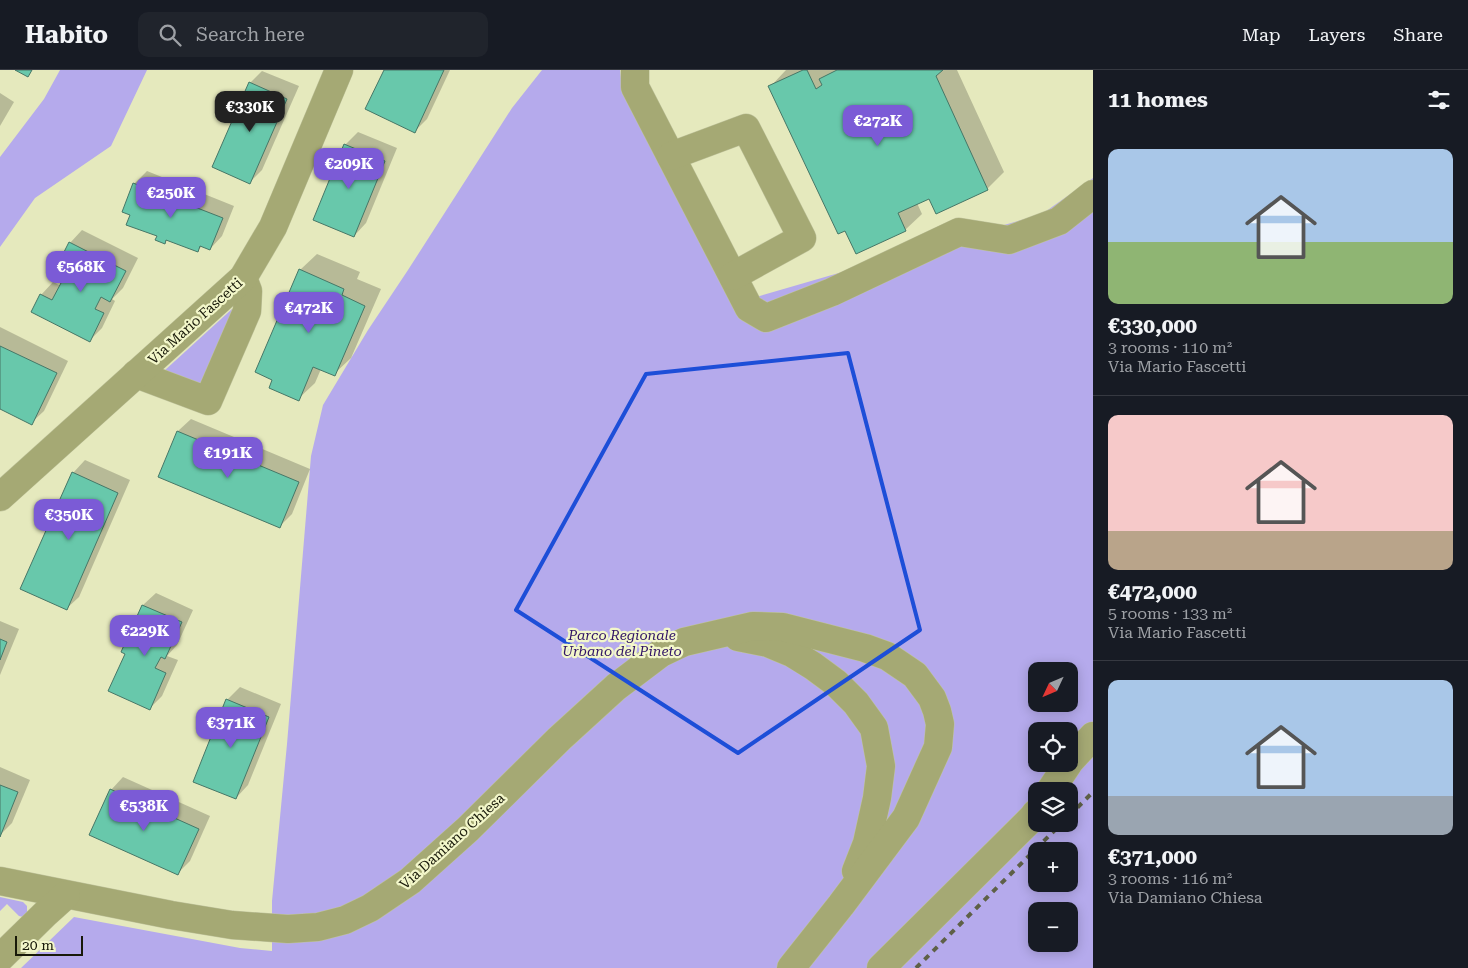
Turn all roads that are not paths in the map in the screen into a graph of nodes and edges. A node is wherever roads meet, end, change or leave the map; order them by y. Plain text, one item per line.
1 (339, 70) edge
2 (634, 70) edge
3 (671, 156) junction
4 (1093, 194) edge
5 (733, 276) junction
6 (244, 278) junction
7 (136, 374) junction
8 (0, 497) edge
9 (712, 636) junction
10 (1093, 736) edge
11 (1078, 752) edge
12 (1028, 822) edge
13 (0, 881) edge
14 (66, 895) junction
15 (841, 905) junction
16 (0, 958) edge
17 (791, 968) edge
18 (881, 968) edge

1 - 6 street, Via Mario Fascetti
2 - 3 street
3 - 5 street
3 - 5 street
4 - 5 street
6 - 7 street, Via Mario Fascetti
6 - 7 street
7 - 8 street, Via Mario Fascetti
9 - 14 street, Via Damiano Chiesa
9 - 15 street, Via Damiano Chiesa
9 - 15 street, Via Damiano Chiesa
10 - 11 street
12 - 18 street
13 - 14 street, Via Damiano Chiesa
14 - 16 street
15 - 17 street

